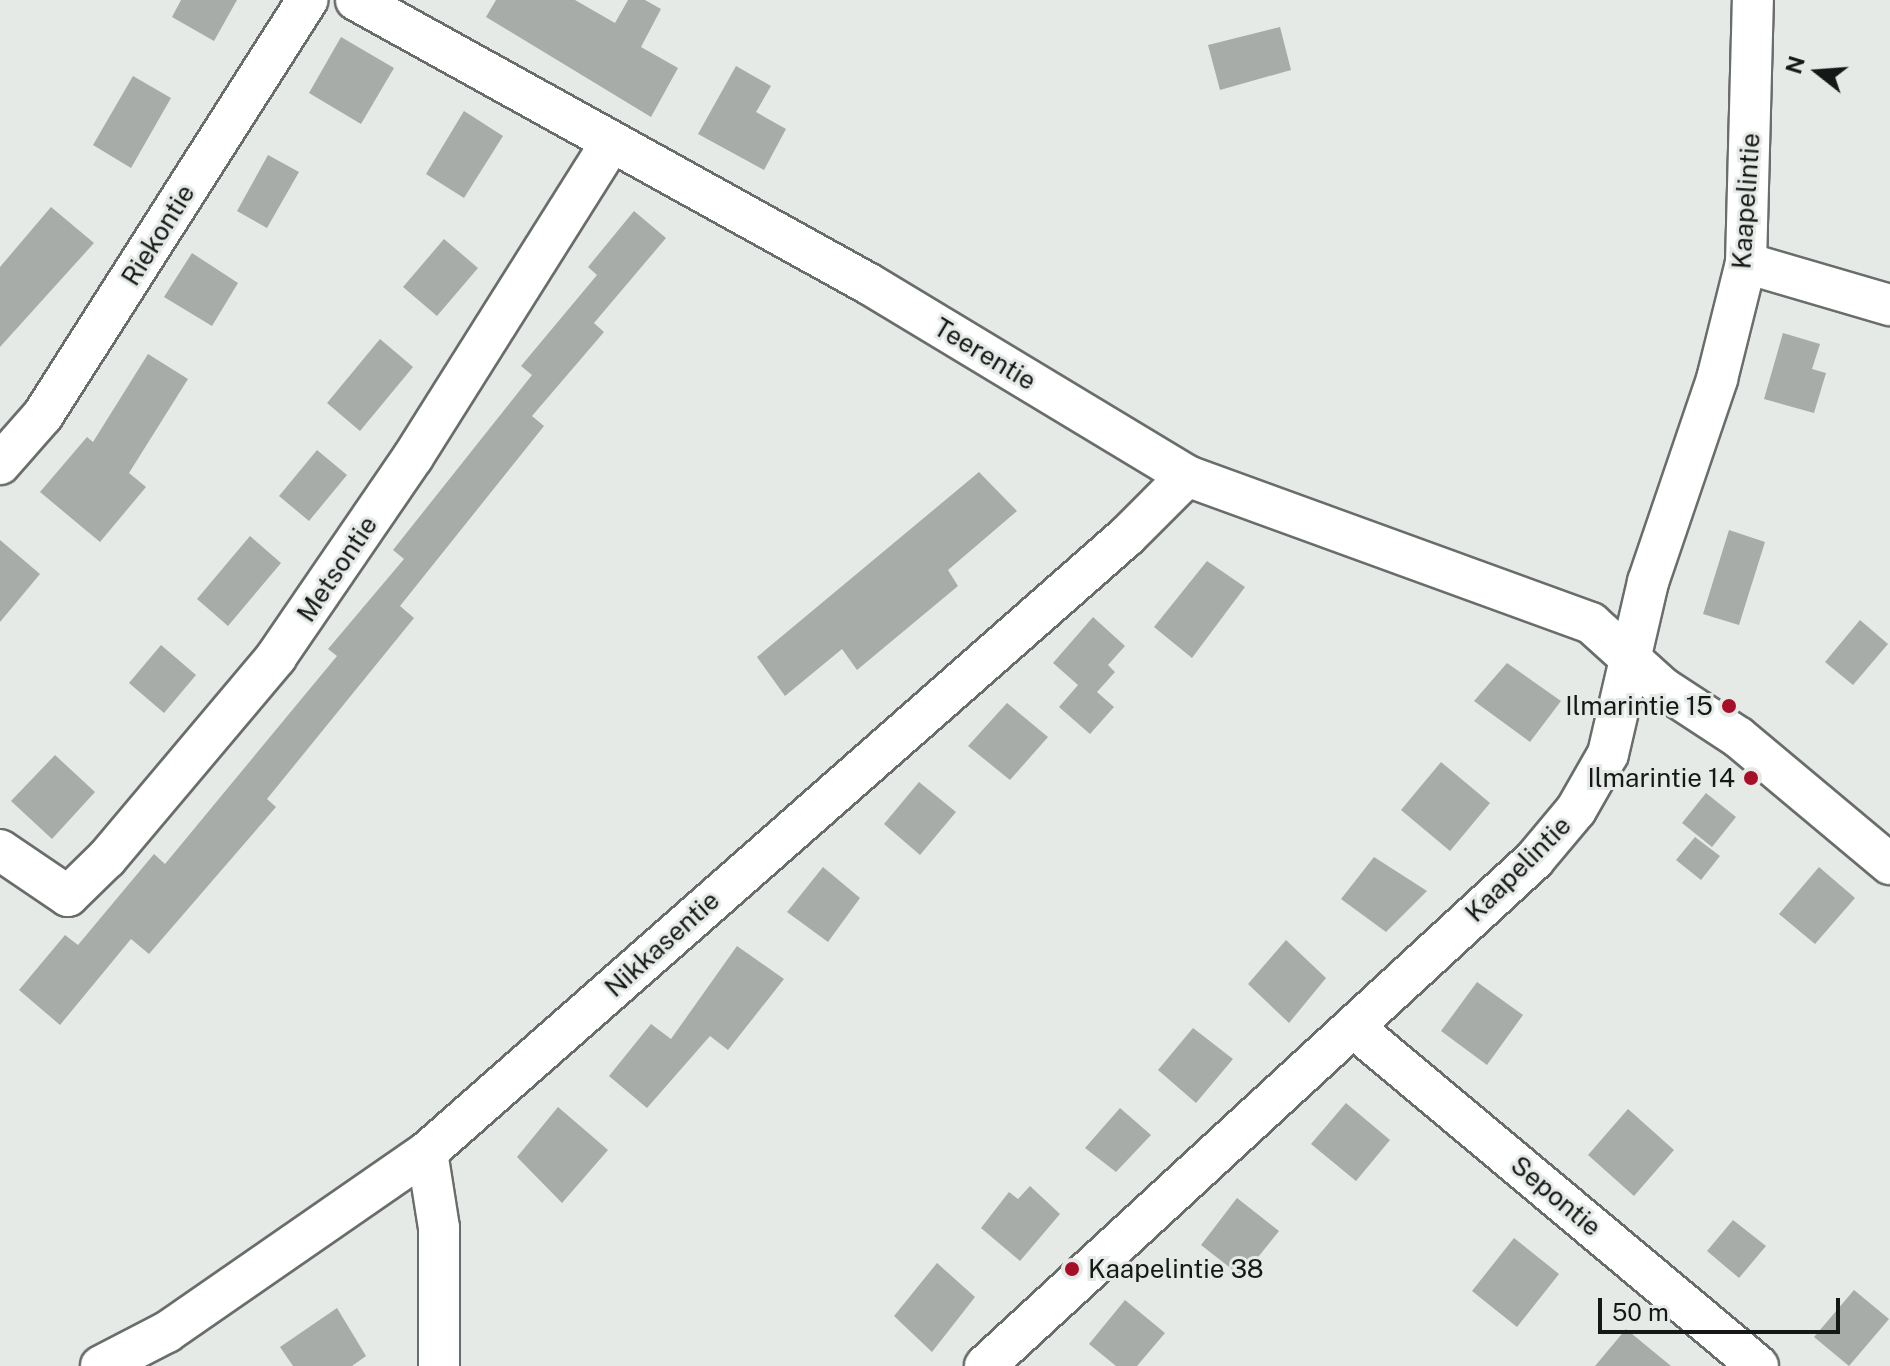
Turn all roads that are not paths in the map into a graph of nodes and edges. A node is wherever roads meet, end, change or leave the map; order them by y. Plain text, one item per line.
1 (307, 0) edge
2 (356, 0) edge
3 (1753, 0) edge
4 (611, 143) junction
5 (1746, 263) junction
6 (1890, 305) edge
7 (0, 464) edge
8 (1187, 476) junction
9 (1631, 660) junction
10 (0, 850) edge
11 (1890, 864) edge
12 (1353, 1027) junction
13 (427, 1152) junction
14 (996, 1363) edge
15 (101, 1366) edge
16 (439, 1366) edge
17 (1758, 1366) edge

1 - 7 street, Riekontie
2 - 4 street, Teerentie
3 - 5 street, Kaapelintie
4 - 8 street, Teerentie
4 - 10 street, Metsontie
5 - 6 street
5 - 9 street, Kaapelintie
8 - 9 street, Teerentie
8 - 13 street, Nikkasentie
9 - 11 street, Teerentie
9 - 12 street, Kaapelintie
12 - 14 street, Kaapelintie
12 - 17 street, Sepontie
13 - 15 street, Nikkasentie
13 - 16 street

